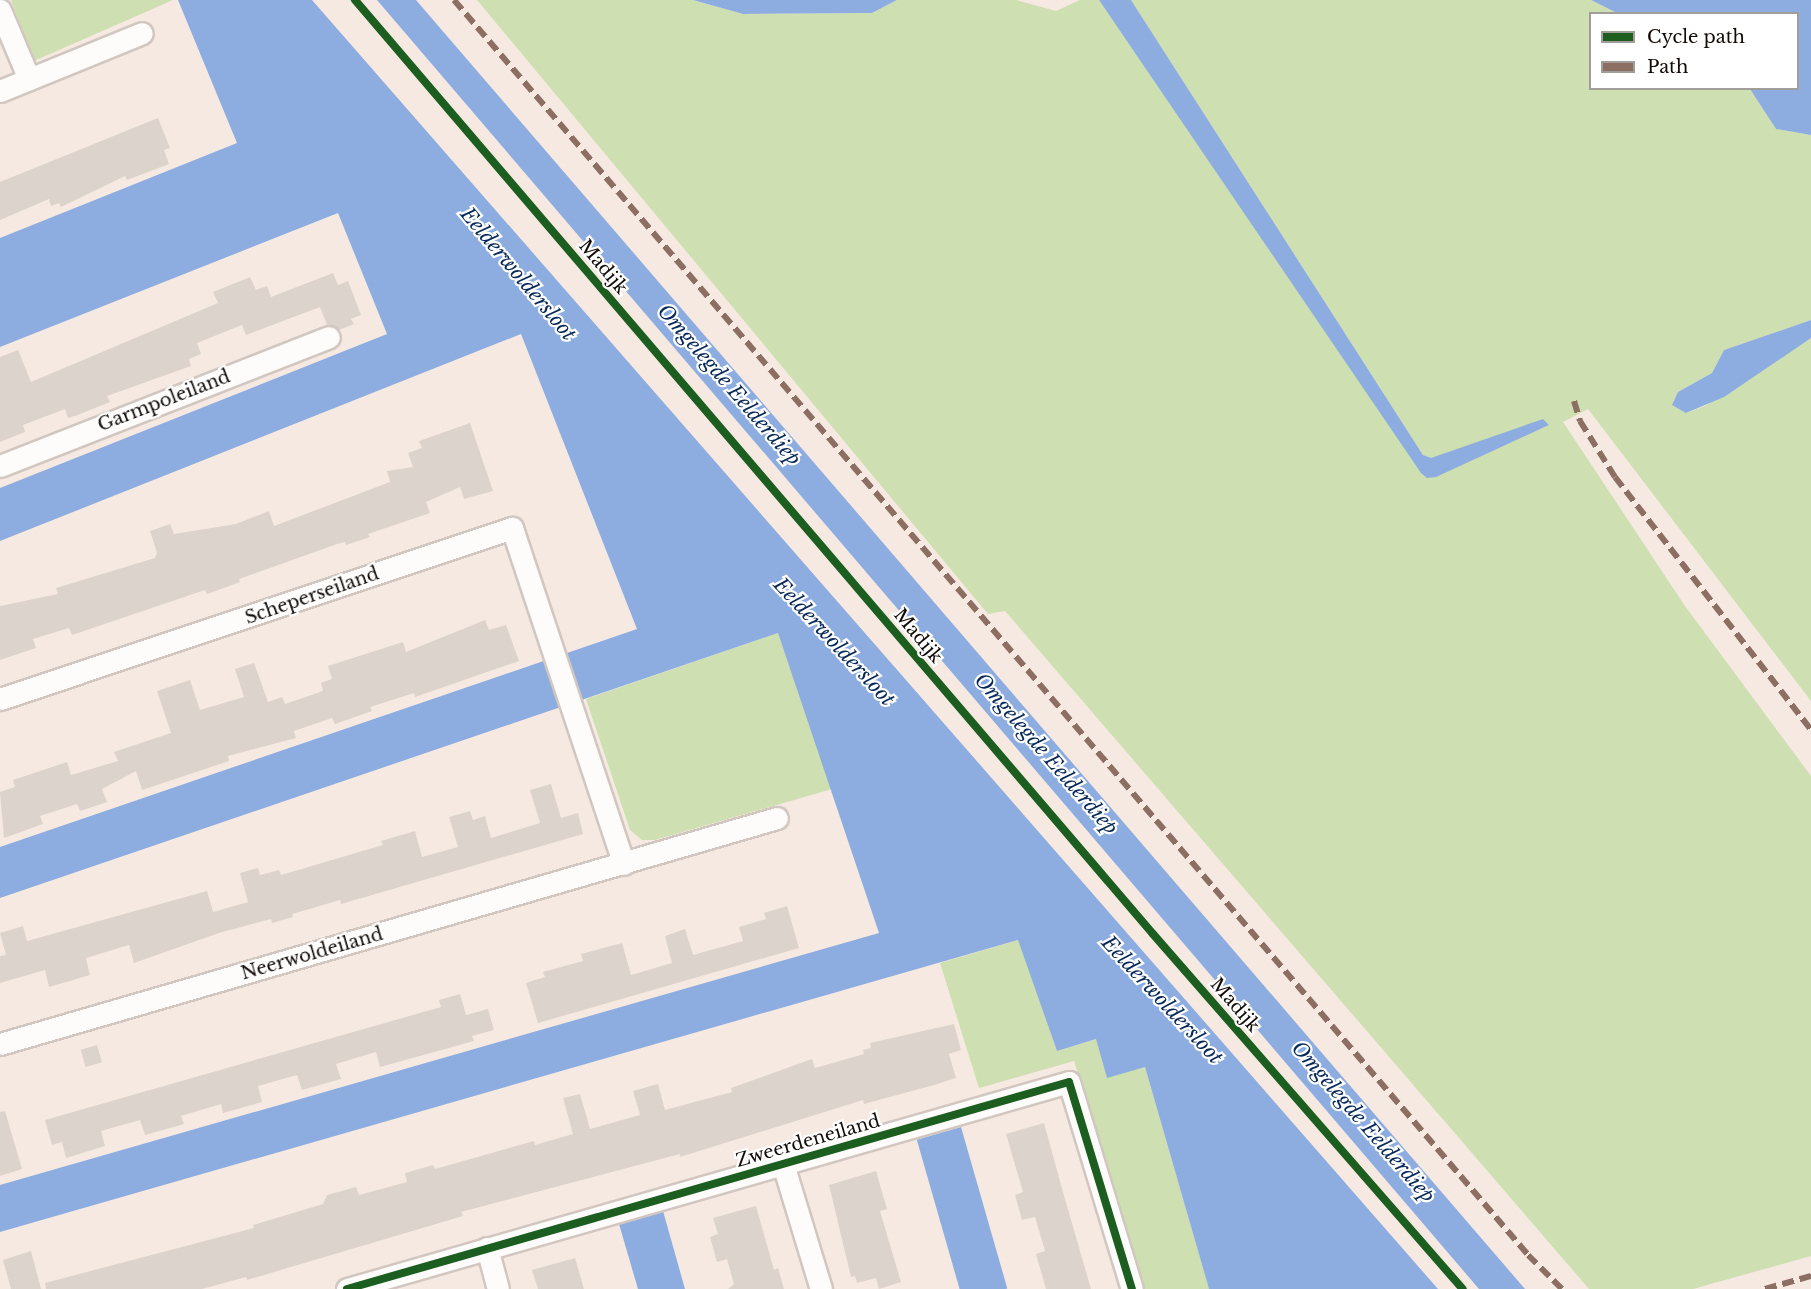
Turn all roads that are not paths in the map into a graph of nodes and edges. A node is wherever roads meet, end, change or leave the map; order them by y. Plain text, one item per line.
1 (0, 10) edge
2 (142, 33) dead end
3 (29, 79) junction
4 (0, 91) edge
5 (329, 337) dead end
6 (0, 466) edge
7 (0, 699) edge
8 (777, 818) dead end
9 (624, 864) junction
10 (0, 1044) edge
11 (783, 1164) junction
12 (487, 1248) junction
13 (346, 1289) edge
14 (498, 1289) edge
15 (821, 1289) edge
16 (1132, 1289) edge

1 - 3 street
2 - 3 street
3 - 4 street
5 - 6 street, Garmpoleiland
7 - 9 street, Scheperseiland
8 - 9 street, Neerwoldeiland
9 - 10 street, Neerwoldeiland
11 - 12 street, Zweerdeneiland
11 - 15 street, Zweerdeneiland
11 - 16 street, Zweerdeneiland
12 - 13 street, Zweerdeneiland
12 - 14 street

